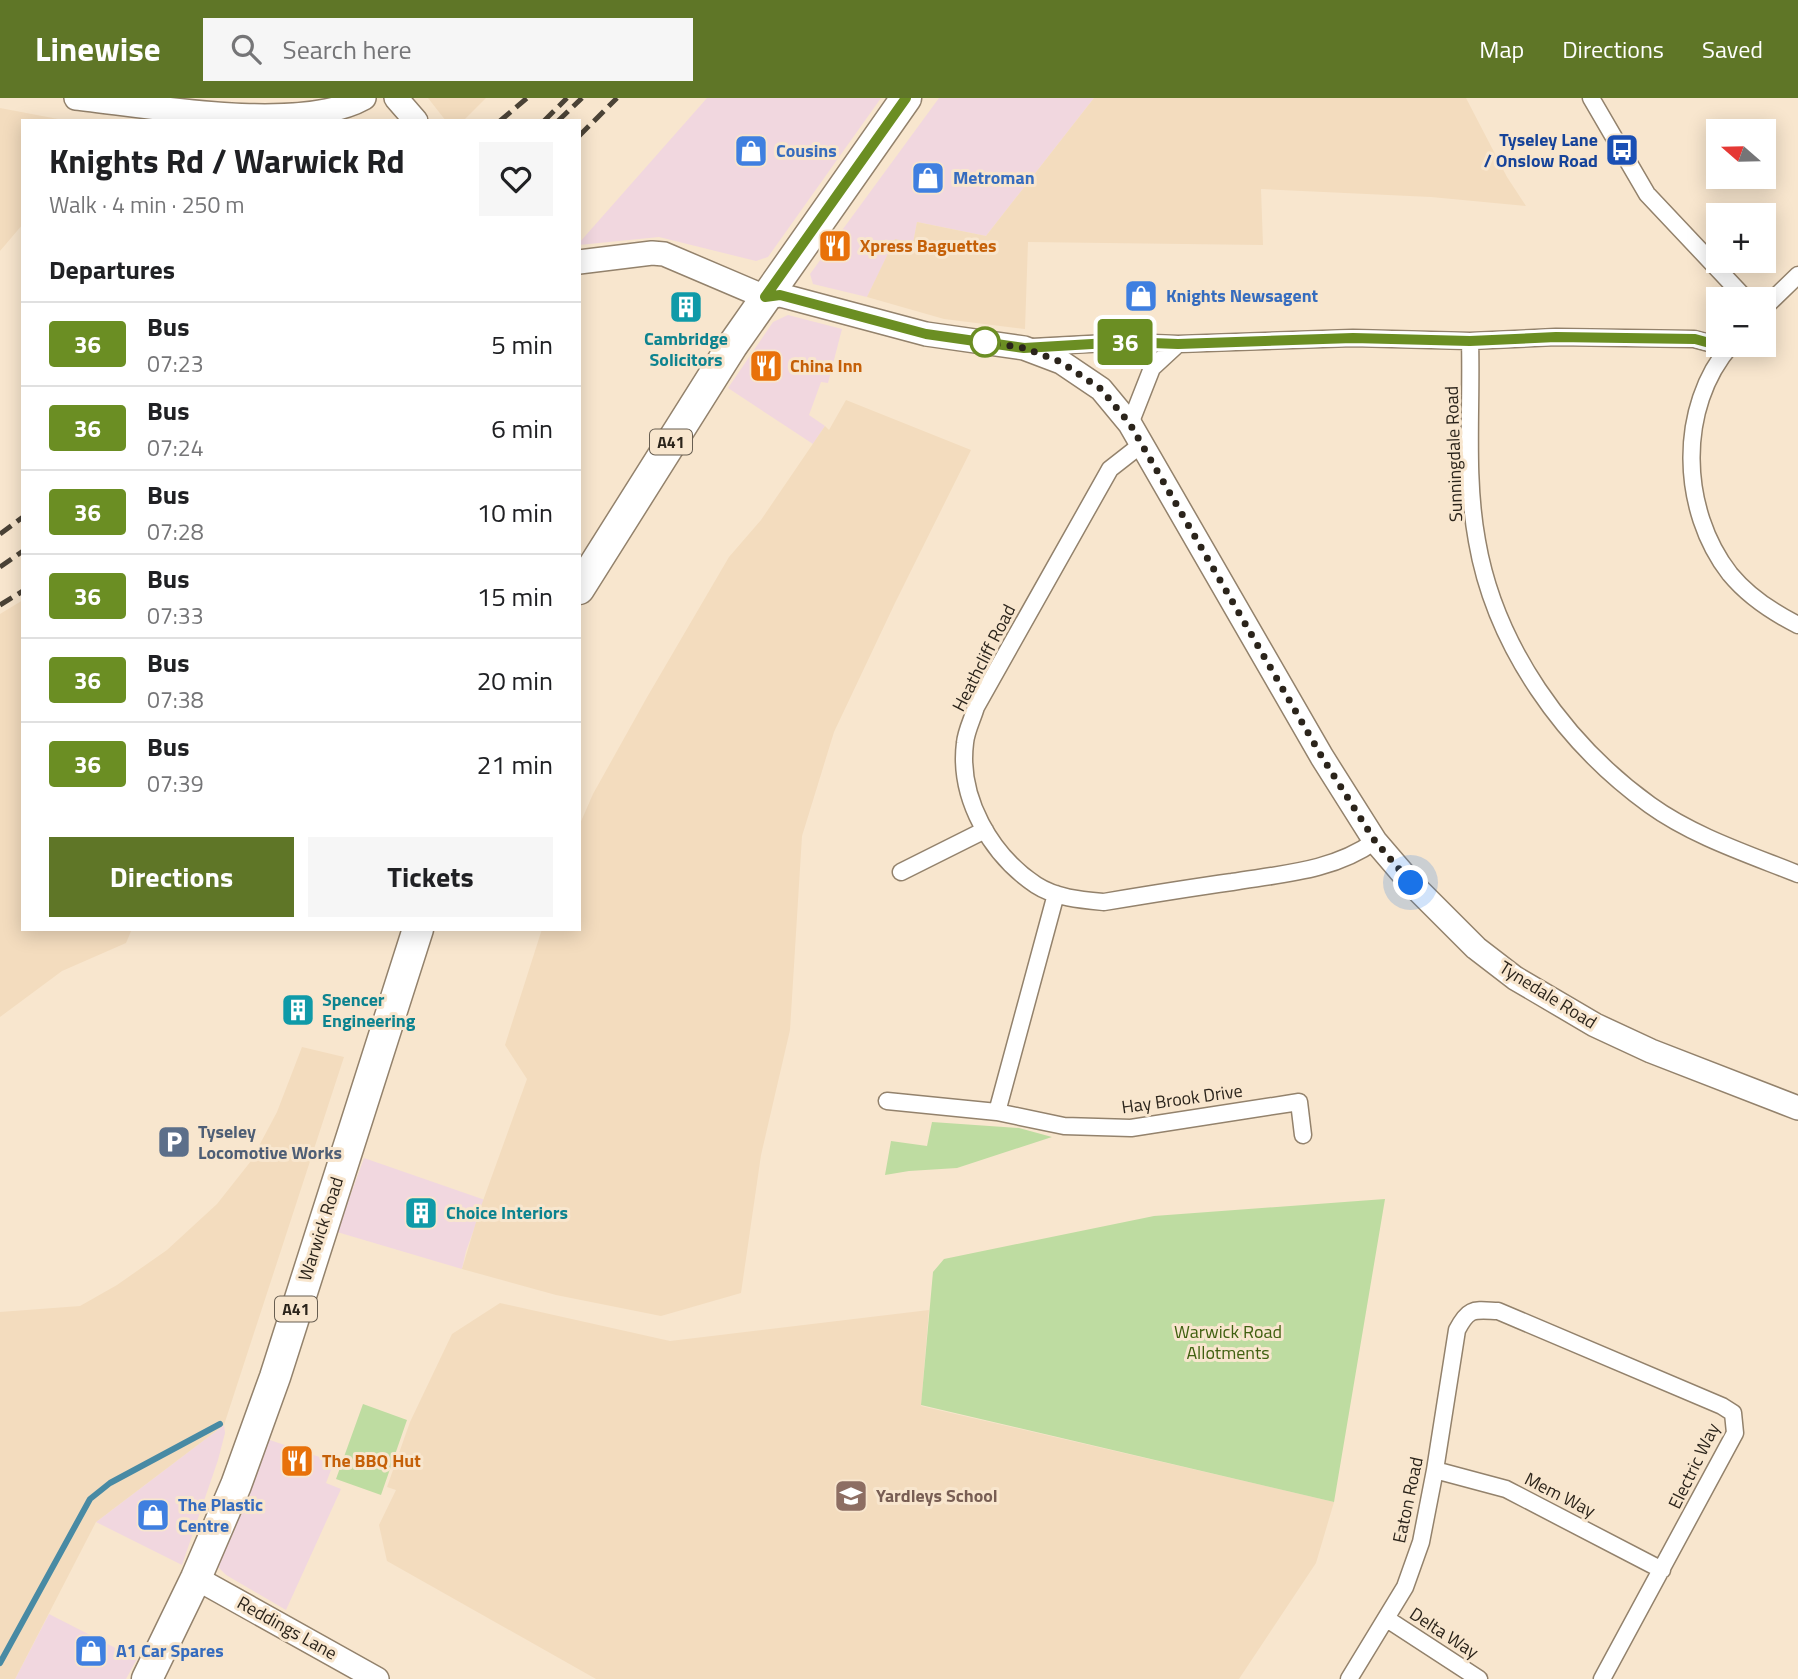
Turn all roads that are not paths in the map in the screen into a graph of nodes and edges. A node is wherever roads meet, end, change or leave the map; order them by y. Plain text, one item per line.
1 (76, 98) edge
2 (365, 98) edge
3 (906, 98) edge
4 (1592, 98) edge
5 (581, 261) edge
6 (1798, 275) edge
7 (1735, 287) edge
8 (1776, 296) edge
9 (765, 297) junction
10 (1470, 341) junction
11 (1706, 342) edge
12 (1178, 344) junction
13 (1024, 348) junction
14 (1721, 357) edge
15 (1130, 424) junction
16 (1142, 444) junction
17 (581, 586) edge
18 (1798, 625) edge
19 (985, 830) junction
20 (1375, 841) junction
21 (901, 872) dead end
22 (1798, 874) edge
23 (1056, 894) junction
24 (417, 931) edge
25 (887, 1101) dead end
26 (1798, 1108) edge
27 (997, 1112) junction
28 (1303, 1135) dead end
29 (1465, 1315) joint
30 (1435, 1470) junction
31 (1662, 1570) junction
32 (196, 1578) junction
33 (1387, 1619) junction
34 (147, 1679) edge
35 (377, 1679) edge
36 (1349, 1679) edge
37 (1479, 1679) edge
38 (1602, 1679) edge

1 - 2 street
3 - 9 highway, A41
4 - 7 street
5 - 9 street, Tynedale Road
6 - 8 street
9 - 13 street, Tynedale Road
9 - 17 highway, A41
10 - 11 street
10 - 12 street
10 - 22 street, Sunningdale Road
12 - 13 street
12 - 15 street
13 - 15 street, Tynedale Road
14 - 18 street
15 - 16 street, Tynedale Road
16 - 19 street, Heathcliff Road
16 - 20 street, Tynedale Road
19 - 21 street
19 - 23 street, Heathcliff Road
20 - 23 street, Heathcliff Road
20 - 26 street, Tynedale Road
23 - 27 street
24 - 32 highway, Warwick Road / A41
25 - 27 street, Hay Brook Drive
27 - 28 street, Hay Brook Drive
29 - 30 street, Eaton Road
29 - 31 street, Electric Way
30 - 31 street, Mem Way
30 - 33 street, Eaton Road
31 - 38 street, Electric Way
32 - 34 highway, Warwick Road / A41
32 - 35 street, Reddings Lane
33 - 36 street, Eaton Road
33 - 37 street, Delta Way

